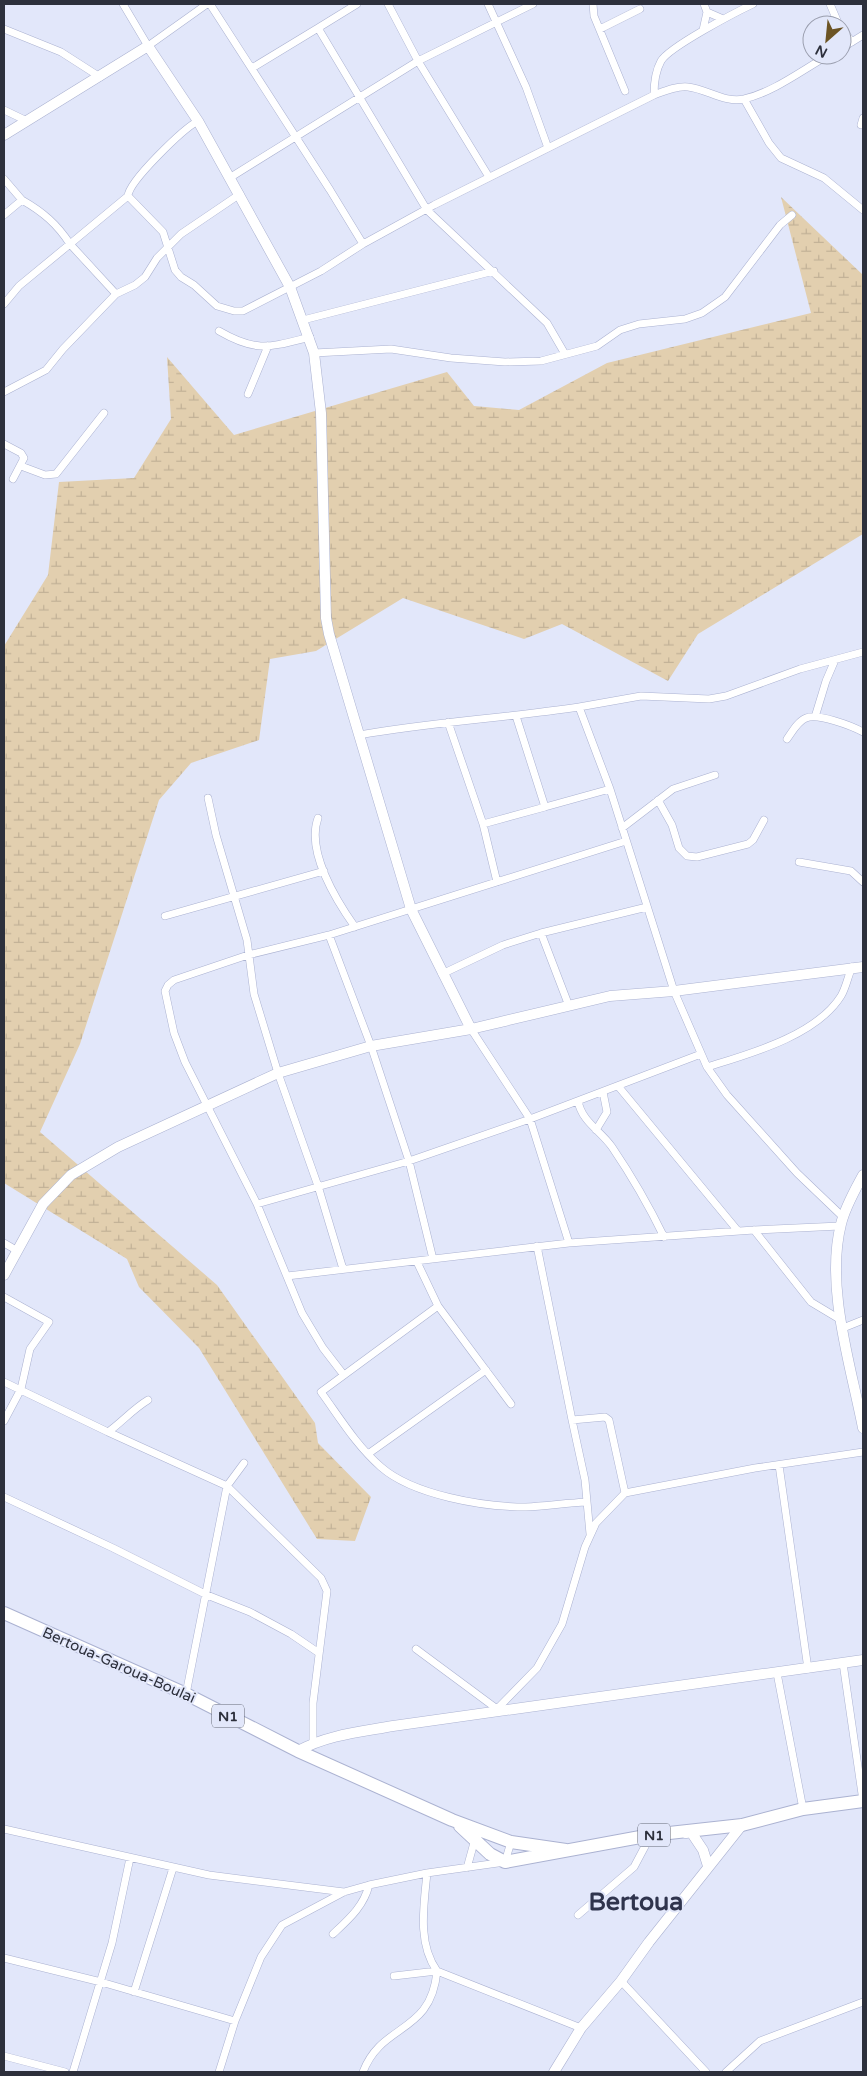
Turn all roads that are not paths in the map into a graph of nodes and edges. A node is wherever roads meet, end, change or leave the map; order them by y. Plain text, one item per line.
1 (122, 4) edge
2 (209, 4) edge
3 (357, 4) edge
4 (388, 4) edge
5 (488, 4) edge
6 (533, 4) edge
7 (593, 4) edge
8 (704, 4) edge
9 (753, 4) edge
10 (640, 9) dead end
11 (707, 12) junction
12 (723, 19) junction
13 (495, 22) junction
14 (318, 28) junction
15 (4, 29) edge
16 (600, 29) junction
17 (703, 30) junction
18 (863, 34) edge
19 (852, 42) edge
20 (148, 46) junction
21 (418, 60) junction
22 (812, 65) edge
23 (252, 68) junction
24 (100, 77) junction
25 (625, 91) dead end
26 (654, 95) junction
27 (359, 96) junction
28 (744, 98) junction
29 (4, 110) edge
30 (26, 121) junction
31 (198, 121) junction
32 (4, 135) edge
33 (296, 138) junction
34 (548, 148) junction
35 (231, 177) junction
36 (489, 177) junction
37 (4, 179) edge
38 (240, 194) junction
39 (128, 196) junction
40 (22, 200) junction
41 (427, 210) junction
42 (863, 210) edge
43 (4, 214) edge
44 (792, 216) dead end
45 (70, 244) junction
46 (362, 244) junction
47 (169, 246) junction
48 (494, 272) junction
49 (290, 287) junction
50 (116, 294) junction
51 (4, 304) edge
52 (304, 320) junction
53 (219, 331) dead end
54 (310, 337) junction
55 (268, 346) junction
56 (314, 353) junction
57 (565, 354) junction
58 (4, 392) edge
59 (248, 394) dead end
60 (104, 413) dead end
61 (4, 444) edge
62 (21, 466) junction
63 (13, 479) dead end
64 (863, 652) edge
65 (835, 660) junction
66 (579, 706) junction
67 (516, 716) junction
68 (815, 717) junction
69 (448, 722) junction
70 (863, 732) edge
71 (359, 735) junction
72 (787, 738) dead end
73 (715, 775) dead end
74 (610, 789) junction
75 (208, 798) dead end
76 (658, 800) junction
77 (545, 807) junction
78 (318, 818) dead end
79 (764, 820) dead end
80 (482, 824) junction
81 (622, 828) junction
82 (626, 841) junction
83 (799, 862) dead end
84 (324, 871) junction
85 (497, 882) junction
86 (863, 882) edge
87 (235, 897) junction
88 (647, 908) junction
89 (411, 909) junction
90 (165, 916) dead end
91 (355, 927) junction
92 (541, 932) junction
93 (329, 936) junction
94 (248, 955) junction
95 (852, 967) junction
96 (863, 967) edge
97 (442, 974) junction
98 (674, 991) junction
99 (569, 1006) junction
100 (471, 1028) junction
101 (371, 1046) junction
102 (701, 1054) junction
103 (707, 1067) junction
104 (278, 1073) junction
105 (618, 1086) junction
106 (602, 1092) junction
107 (578, 1101) junction
108 (206, 1105) junction
109 (530, 1119) junction
110 (596, 1130) junction
111 (409, 1161) junction
112 (863, 1175) edge
113 (318, 1186) junction
114 (257, 1204) junction
115 (841, 1222) junction
116 (754, 1230) junction
117 (738, 1231) junction
118 (664, 1237) junction
119 (4, 1243) edge
120 (569, 1243) junction
121 (537, 1246) junction
122 (16, 1250) junction
123 (433, 1259) junction
124 (417, 1262) junction
125 (343, 1269) junction
126 (4, 1275) edge
127 (287, 1276) junction
128 (4, 1297) edge
129 (438, 1306) junction
130 (863, 1320) edge
131 (842, 1324) junction
132 (486, 1370) junction
133 (343, 1374) junction
134 (4, 1382) edge
135 (21, 1389) junction
136 (148, 1400) dead end
137 (511, 1404) dead end
138 (572, 1420) junction
139 (4, 1421) edge
140 (863, 1428) edge
141 (108, 1432) junction
142 (863, 1452) edge
143 (368, 1454) junction
144 (244, 1463) dead end
145 (779, 1465) junction
146 (227, 1486) junction
147 (625, 1493) junction
148 (4, 1497) edge
149 (587, 1502) junction
150 (590, 1535) junction
151 (206, 1596) junction
152 (4, 1613) edge
153 (416, 1648) dead end
154 (319, 1653) junction
155 (863, 1660) edge
156 (843, 1663) junction
157 (808, 1668) junction
158 (777, 1673) junction
159 (186, 1694) junction
160 (498, 1710) junction
161 (313, 1743) junction
162 (298, 1751) junction
163 (863, 1801) edge
164 (804, 1810) junction
165 (742, 1825) junction
166 (4, 1829) edge
167 (686, 1833) junction
168 (651, 1835) junction
169 (477, 1836) junction
170 (511, 1842) junction
171 (566, 1850) junction
172 (130, 1858) junction
173 (505, 1862) junction
174 (708, 1866) junction
175 (173, 1868) junction
176 (467, 1868) junction
177 (427, 1872) junction
178 (369, 1885) junction
179 (344, 1892) junction
180 (578, 1915) dead end
181 (333, 1934) dead end
182 (4, 1958) edge
183 (437, 1971) junction
184 (394, 1976) dead end
185 (622, 1981) junction
186 (101, 1982) junction
187 (134, 1992) junction
188 (863, 2002) edge
189 (235, 2021) junction
190 (581, 2028) junction
191 (4, 2056) edge
192 (65, 2072) edge
193 (73, 2072) edge
194 (219, 2072) edge
195 (363, 2072) edge
196 (554, 2072) edge
197 (706, 2072) edge
198 (726, 2072) edge

1 - 20 street
2 - 20 street
2 - 23 street
3 - 14 street
4 - 21 street
5 - 13 street
6 - 13 street
7 - 16 street
8 - 11 street
9 - 12 street
10 - 16 street
11 - 12 street
11 - 17 street
12 - 17 street
13 - 21 street
13 - 34 street
14 - 23 street
14 - 27 street
15 - 24 street
16 - 25 street
17 - 26 street
18 - 19 street
20 - 24 street
20 - 31 street
21 - 27 street
21 - 36 street
22 - 28 street
23 - 33 street
24 - 30 street
26 - 28 street
26 - 34 street
27 - 33 street
27 - 41 street
28 - 42 street
29 - 30 street
30 - 32 street
31 - 35 street
31 - 39 street
33 - 35 street
33 - 46 street
34 - 36 street
35 - 38 street
36 - 41 street
37 - 40 street
38 - 47 street
38 - 49 street
39 - 45 street
39 - 47 street
40 - 43 street
40 - 45 street
41 - 46 street
41 - 48 street
44 - 57 street
45 - 50 street
45 - 51 street
46 - 49 street
47 - 49 street
47 - 50 street
48 - 52 street
48 - 57 street
49 - 52 street
50 - 58 street
52 - 54 street
53 - 55 street
54 - 55 street
54 - 56 street
55 - 59 street
56 - 57 street
56 - 71 street
60 - 62 street
61 - 62 street
62 - 63 street
64 - 65 street
65 - 66 street
65 - 68 street
66 - 67 street
66 - 74 street
67 - 69 street
67 - 77 street
68 - 70 street
68 - 72 street
69 - 71 street
69 - 80 street
71 - 89 street
73 - 76 street
74 - 77 street
74 - 81 street
75 - 87 street
76 - 79 street
76 - 81 street
77 - 80 street
78 - 84 street
80 - 85 street
81 - 82 street
82 - 85 street
82 - 88 street
83 - 86 street
84 - 87 street
84 - 91 street
85 - 89 street
87 - 90 street
87 - 94 street
88 - 92 street
88 - 98 street
89 - 91 street
89 - 97 street
91 - 93 street
92 - 97 street
92 - 99 street
93 - 94 street
93 - 101 street
94 - 104 street
94 - 108 street
95 - 96 street
95 - 98 street
95 - 103 street
97 - 100 street
98 - 99 street
98 - 102 street
99 - 100 street
100 - 101 street
100 - 109 street
101 - 104 street
101 - 111 street
102 - 103 street
102 - 105 street
103 - 115 street
104 - 108 street
104 - 113 street
105 - 106 street
105 - 117 street
106 - 107 street
106 - 110 street
107 - 109 street
107 - 110 street
108 - 114 street
108 - 122 street
109 - 111 street
109 - 120 street
110 - 118 street
111 - 113 street
111 - 123 street
112 - 115 street
113 - 114 street
113 - 125 street
114 - 127 street
115 - 116 street
115 - 131 street
116 - 117 street
116 - 131 street
117 - 118 street
118 - 120 street
119 - 122 street
120 - 121 street
121 - 123 street
121 - 138 street
122 - 126 street
123 - 124 street
124 - 125 street
124 - 129 street
125 - 127 street
127 - 133 street
128 - 135 street
129 - 132 street
129 - 133 street
130 - 131 street
131 - 140 street
132 - 137 street
132 - 143 street
133 - 143 street
134 - 135 street
135 - 139 street
135 - 141 street
136 - 141 street
138 - 147 street
138 - 149 street
141 - 146 street
142 - 145 street
143 - 149 street
144 - 146 street
145 - 147 street
145 - 157 street
146 - 151 street
146 - 154 street
147 - 150 street
148 - 151 street
149 - 150 street
150 - 160 street
151 - 154 street
151 - 159 street
152 - 159 highway, Bertoua-Garoua-Boulai / N1
153 - 160 street
154 - 161 street
155 - 156 street
156 - 157 street
156 - 163 street
157 - 158 street
158 - 160 street
158 - 164 street
159 - 162 highway, Bertoua-Garoua-Boulai / N1
160 - 161 street
161 - 162 street
162 - 169 highway, Bertoua-Garoua-Boulai / N1
163 - 164 highway, N1
164 - 165 highway, N1
165 - 167 highway, N1
165 - 174 street
166 - 172 street
167 - 168 highway, N1
167 - 174 street
168 - 171 highway, N1
168 - 180 street
169 - 170 highway, Bertoua-Garoua-Boulai / N1
169 - 173 highway, Bertoua-Garoua-Boulai / N1
169 - 176 street
170 - 171 highway, N1
170 - 173 street
171 - 173 highway, N1
172 - 175 street
172 - 186 street
173 - 176 street
174 - 185 street
175 - 179 street
175 - 187 street
176 - 177 street
177 - 178 street
177 - 183 street
178 - 179 street
178 - 181 street
179 - 189 street
182 - 186 street
183 - 184 street
183 - 190 street
183 - 195 street
185 - 190 street
185 - 197 street
186 - 187 street
186 - 193 street
187 - 189 street
188 - 198 street
189 - 194 street
190 - 196 street
191 - 192 street

